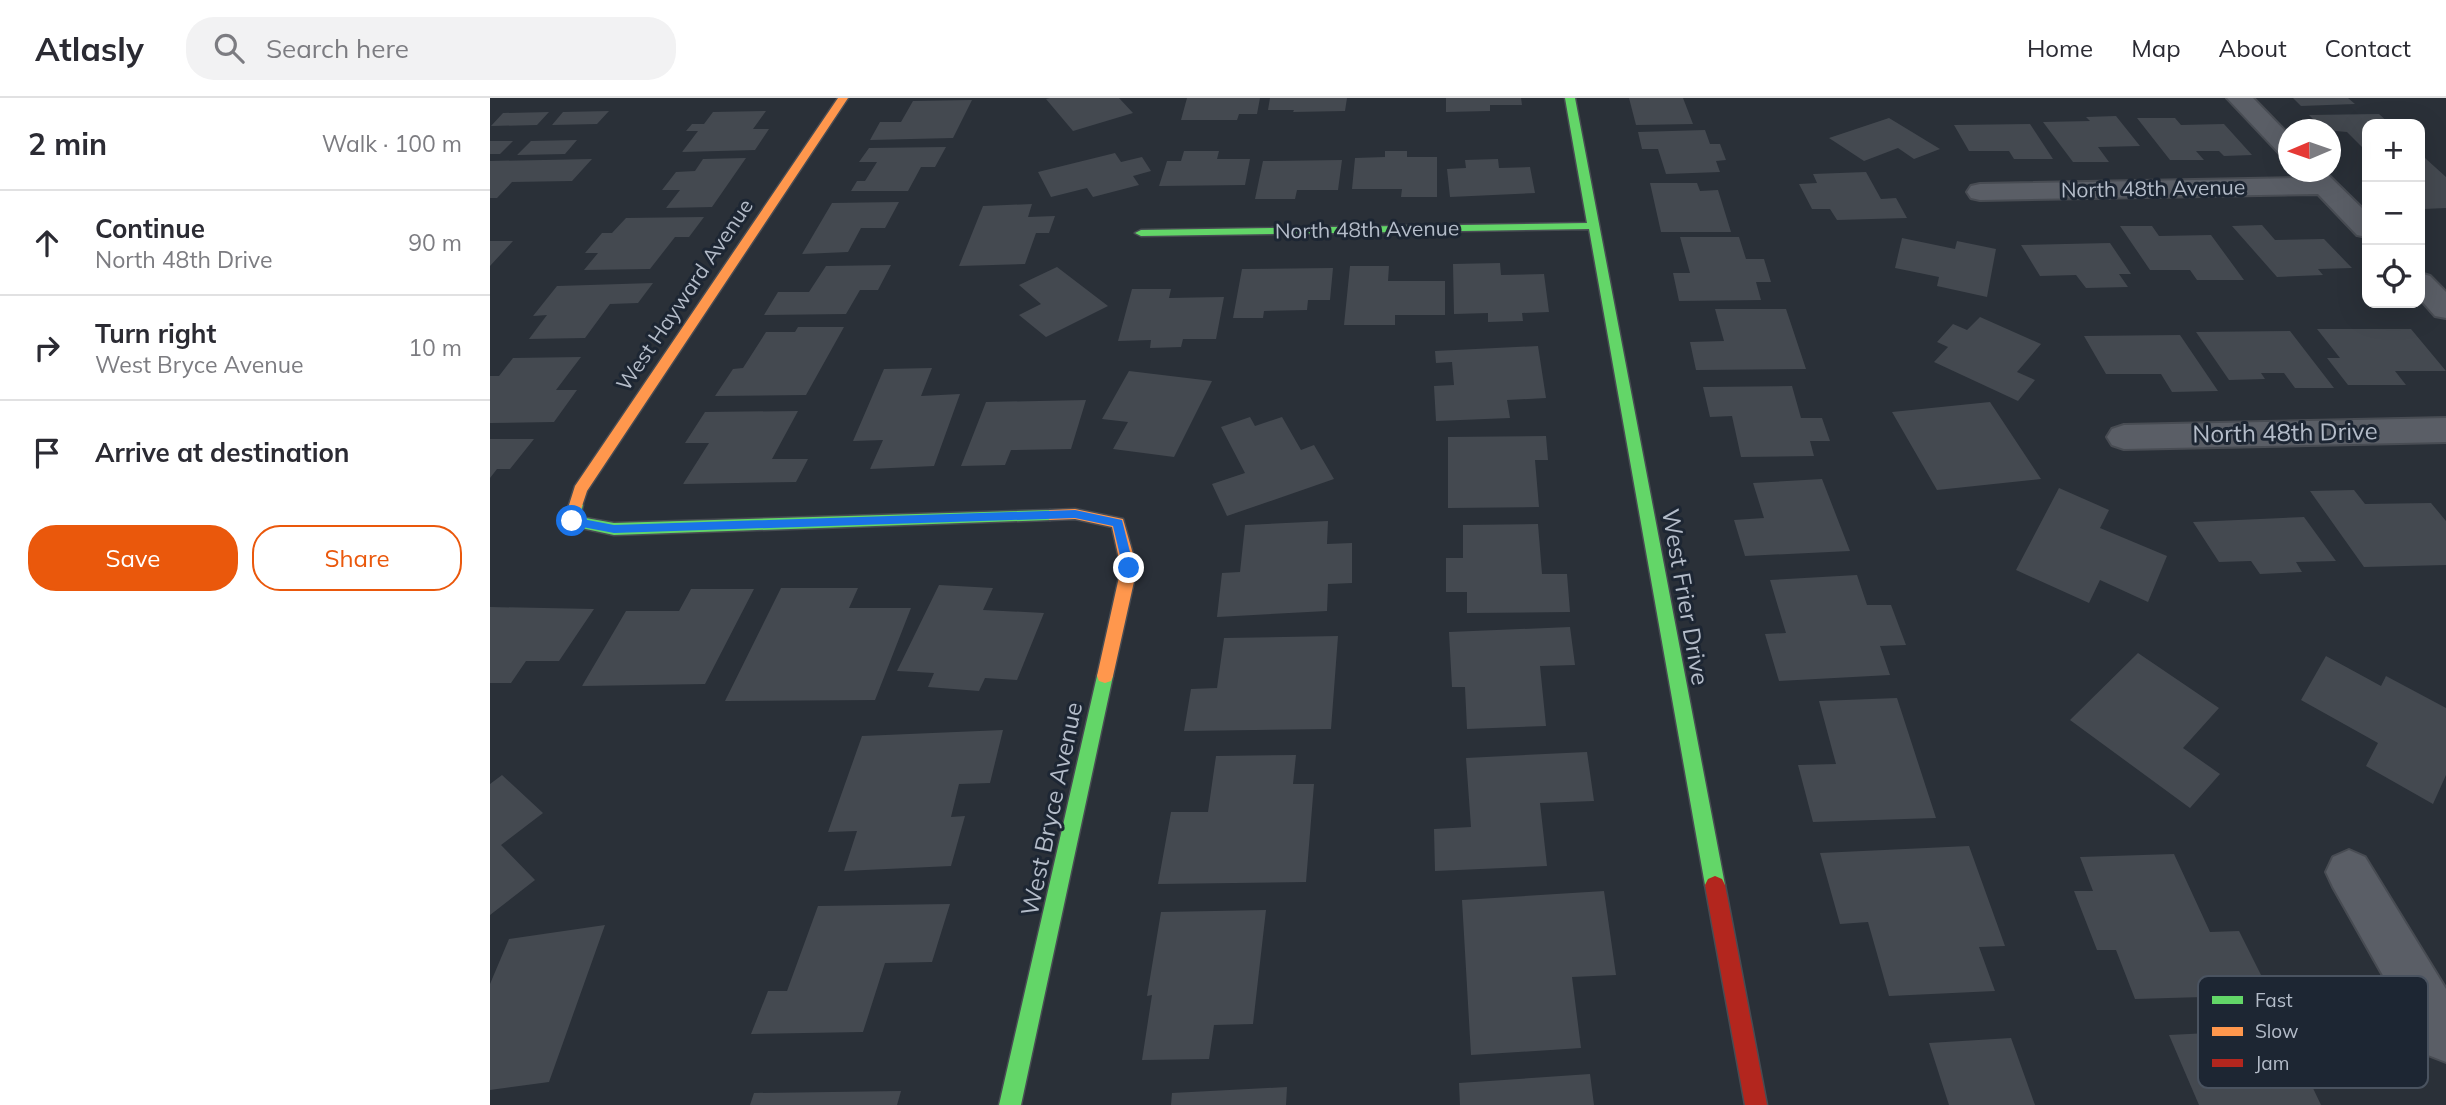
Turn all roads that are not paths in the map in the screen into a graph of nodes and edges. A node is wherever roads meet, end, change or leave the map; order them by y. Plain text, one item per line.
1 (843, 98) edge
2 (1570, 98) edge
3 (2239, 98) edge
4 (2278, 138) edge
5 (2278, 181) edge
6 (2321, 182) edge
7 (1980, 192) dead end
8 (2362, 224) edge
9 (1594, 226) junction
10 (1142, 233) dead end
11 (2425, 287) edge
12 (2446, 309) edge
13 (2446, 430) edge
14 (2124, 436) dead end
15 (1118, 523) joint
16 (2349, 872) dead end
17 (2410, 976) edge
18 (2428, 1006) edge
19 (2446, 1037) edge
20 (1010, 1105) edge
21 (1756, 1105) edge

1 - 15 street, West Hayward Avenue
2 - 9 street, West Frier Drive
3 - 4 street
5 - 7 street, North 48th Avenue
6 - 8 street
9 - 10 street, North 48th Avenue
9 - 21 street, West Frier Drive
11 - 12 street
13 - 14 street, North 48th Drive
15 - 20 street, West Bryce Avenue
16 - 17 street
18 - 19 street

